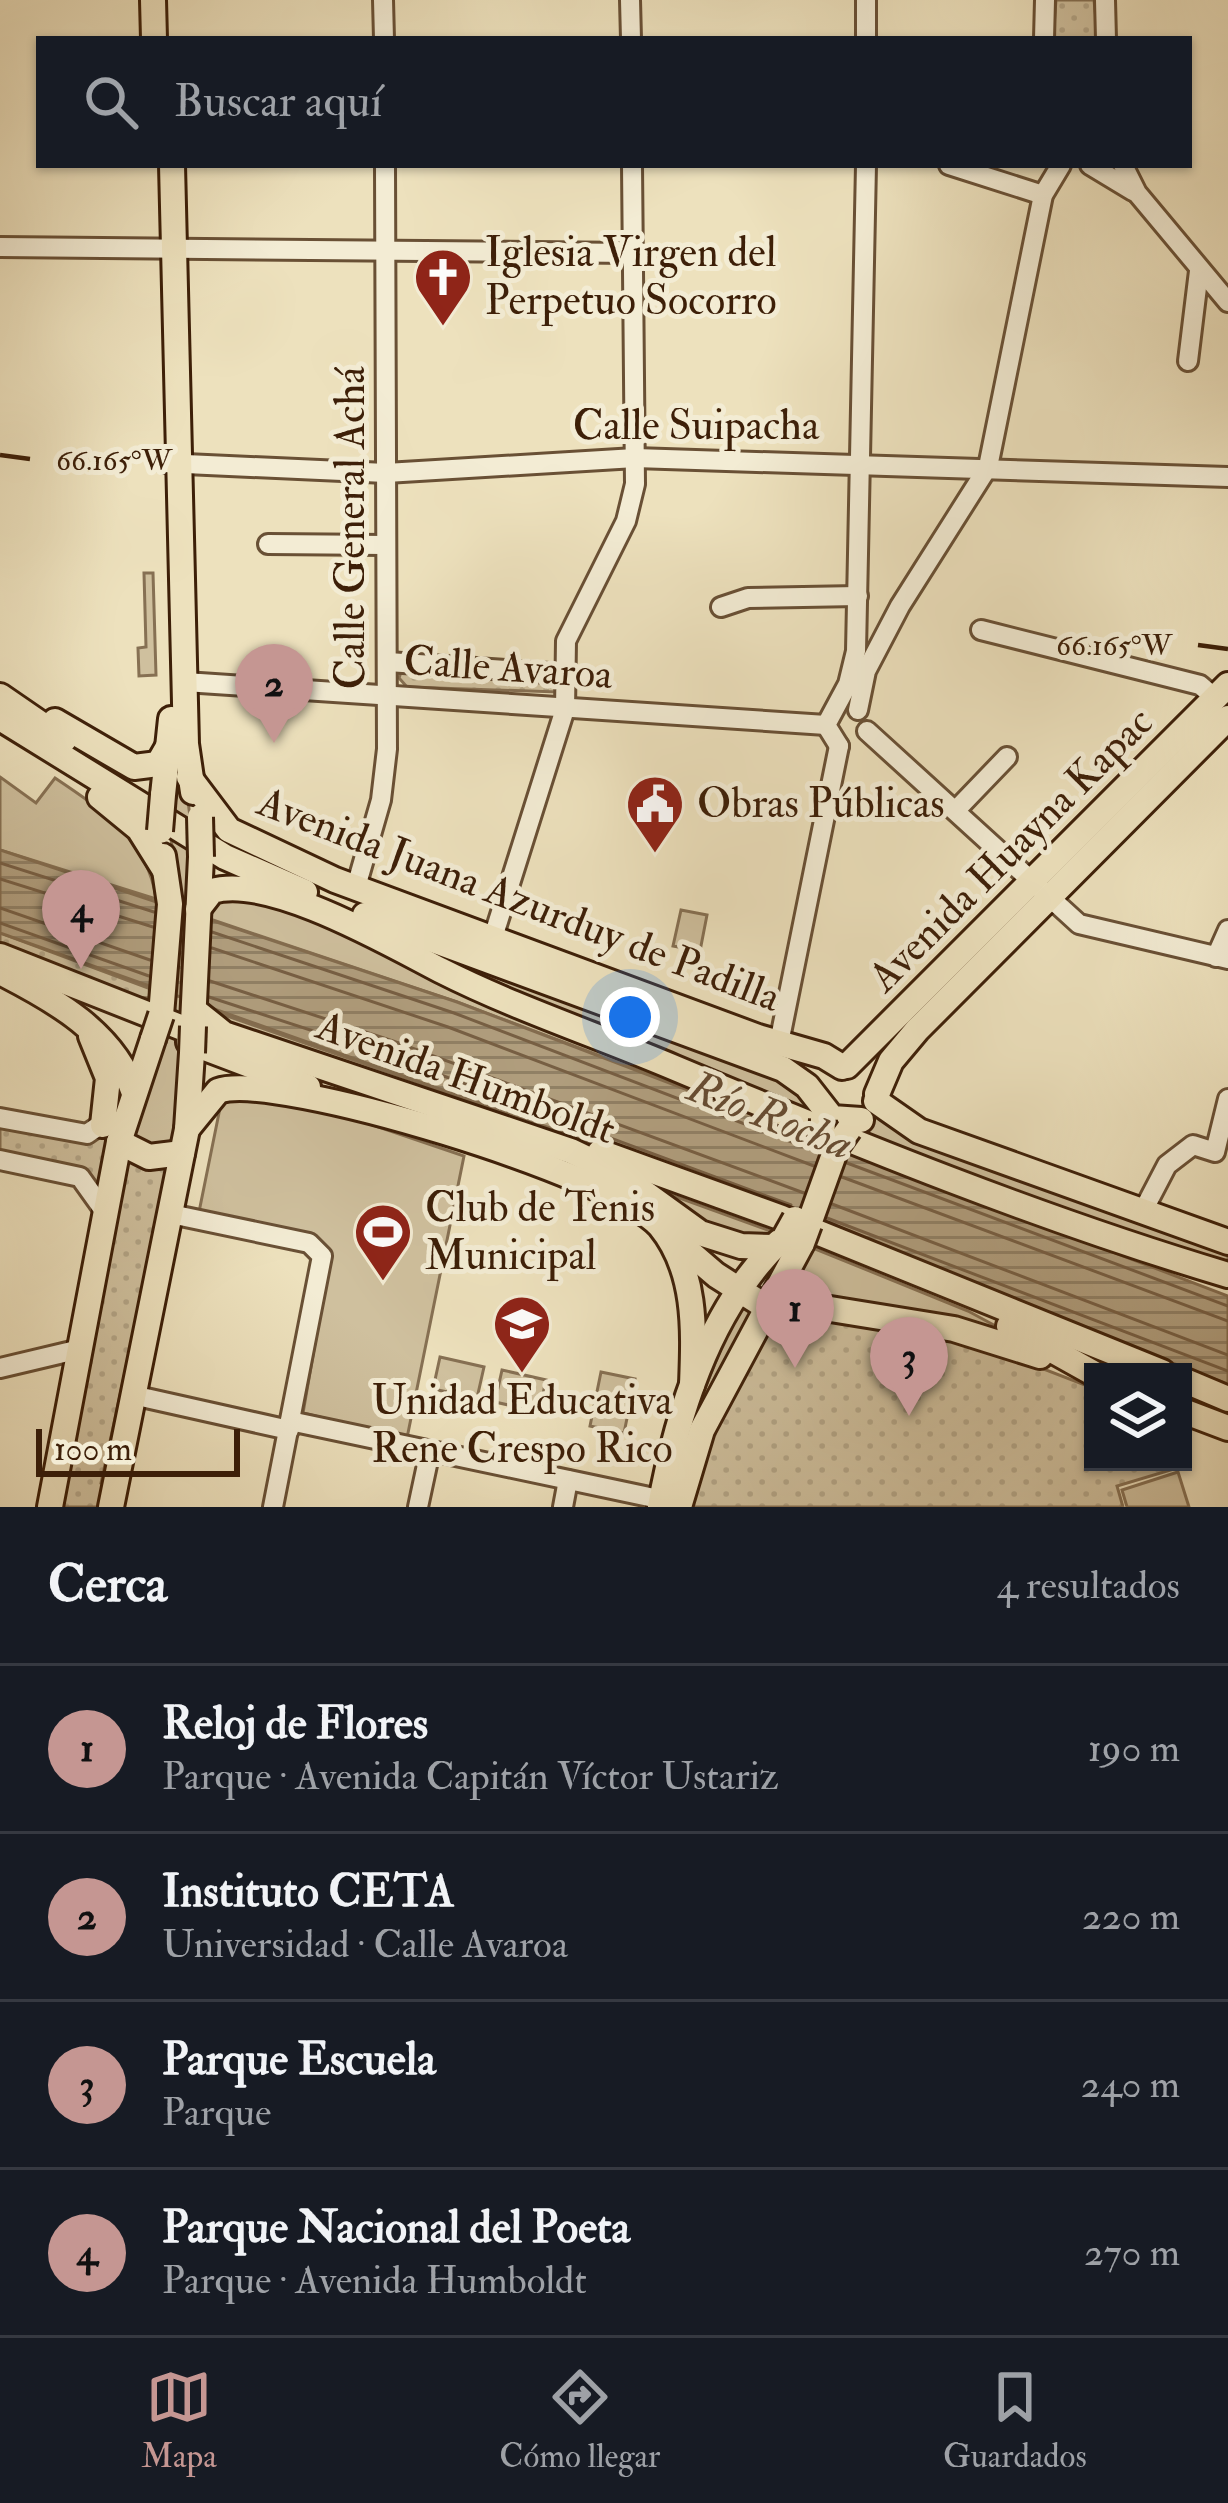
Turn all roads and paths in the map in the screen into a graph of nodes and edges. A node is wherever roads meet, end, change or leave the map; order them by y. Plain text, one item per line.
1 (153, 0) edge
2 (170, 0) edge
3 (383, 0) edge
4 (630, 0) edge
5 (866, 0) edge
6 (1045, 0) edge
7 (1104, 0) edge
8 (154, 36) edge
9 (170, 36) edge
10 (384, 36) edge
11 (631, 36) edge
12 (866, 36) edge
13 (1044, 36) edge
14 (1106, 36) edge
15 (156, 168) edge
16 (172, 168) edge
17 (386, 168) edge
18 (632, 168) edge
19 (866, 168) edge
20 (958, 168) edge
21 (1059, 168) edge
22 (1095, 168) edge
23 (1124, 168) edge
24 (1136, 194) junction
25 (1043, 195) junction
26 (165, 245) junction
27 (386, 246) junction
28 (0, 248) edge
29 (632, 253) junction
30 (1199, 272) junction
31 (1228, 302) edge
32 (1188, 361) dead end
33 (635, 458) junction
34 (861, 461) junction
35 (172, 463) junction
36 (988, 467) junction
37 (386, 473) junction
38 (1228, 477) edge
39 (268, 544) dead end
40 (386, 545) junction
41 (858, 600) junction
42 (721, 607) dead end
43 (899, 608) junction
44 (981, 630) dead end
45 (388, 662) junction
46 (564, 674) junction
47 (185, 682) junction
48 (0, 695) edge
49 (388, 695) junction
50 (1224, 700) edge
51 (565, 709) junction
52 (858, 710) junction
53 (831, 717) junction
54 (0, 723) edge
55 (867, 730) junction
56 (170, 743) junction
57 (839, 746) junction
58 (1007, 757) dead end
59 (189, 777) junction
60 (958, 808) junction
61 (164, 869) junction
62 (346, 884) junction
63 (1045, 889) junction
64 (198, 912) junction
65 (392, 926) junction
66 (1228, 930) edge
67 (490, 948) junction
68 (1222, 958) edge
69 (1, 962) edge
70 (524, 1004) junction
71 (161, 1012) junction
72 (194, 1014) junction
73 (78, 1021) junction
74 (779, 1043) junction
75 (844, 1067) junction
76 (383, 1090) junction
77 (133, 1096) junction
78 (1228, 1099) edge
79 (361, 1107) junction
80 (843, 1117) junction
81 (0, 1118) edge
82 (111, 1134) junction
83 (185, 1141) junction
84 (571, 1151) junction
85 (0, 1160) edge
86 (617, 1173) junction
87 (580, 1179) junction
88 (1143, 1211) junction
89 (105, 1212) junction
90 (171, 1214) junction
91 (662, 1228) junction
92 (793, 1234) junction
93 (1228, 1243) edge
94 (1228, 1275) edge
95 (737, 1290) junction
96 (767, 1307) junction
97 (150, 1319) junction
98 (76, 1349) junction
99 (1140, 1363) edge
100 (0, 1368) edge
101 (1084, 1369) edge
102 (1084, 1371) edge
103 (692, 1385) junction
104 (1192, 1385) edge
105 (146, 1399) junction
106 (1228, 1399) edge
107 (1192, 1414) edge
108 (290, 1426) junction
109 (1228, 1428) edge
110 (430, 1451) junction
111 (568, 1480) junction
112 (105, 1500) edge
113 (670, 1504) edge
114 (36, 1507) edge
115 (50, 1507) edge
116 (124, 1507) edge
117 (273, 1507) edge
118 (418, 1507) edge
119 (562, 1507) edge

1 - 8 main road
2 - 9 main road
3 - 10 street
4 - 11 street
5 - 12 street
6 - 13 street
7 - 14 street
15 - 26 main road
16 - 26 main road
17 - 27 street, Calle General Achá
18 - 29 street
19 - 34 street
20 - 25 street
21 - 25 street
22 - 24 street
23 - 24 street
24 - 30 street
25 - 36 street
26 - 27 street
26 - 28 street
26 - 35 main road
27 - 29 street
27 - 37 street, Calle General Achá
29 - 33 street
30 - 31 street
30 - 32 street
33 - 34 street, Calle Suipacha
33 - 37 street, Calle Suipacha
33 - 46 street
34 - 36 street, Calle Suipacha
34 - 41 street
35 - 37 street, Calle Suipacha
35 - 47 main road
35 - 56 main road
36 - 38 street, Calle Suipacha
36 - 43 street
37 - 40 street, Calle General Achá
39 - 40 street
40 - 45 street, Calle General Achá
41 - 42 street
41 - 43 street
41 - 53 street
43 - 52 street
44 - 50 street
45 - 46 street, Calle Avaroa
45 - 49 street, Calle General Achá
46 - 51 street
47 - 49 street, Calle Avaroa
47 - 59 main road
48 - 56 main road
48 - 62 main road
49 - 51 street, Calle Avaroa
49 - 62 street, Calle General Achá
50 - 63 main road, Avenida Huayna Kapac
51 - 53 street, Calle Avaroa
51 - 67 street
52 - 53 street
52 - 55 street
53 - 57 street
54 - 61 main road
54 - 65 main road
55 - 57 street
55 - 60 street
56 - 61 main road, bridge
57 - 74 street
58 - 60 street
59 - 62 main road, Avenida Juana Azurduy de Padilla
59 - 64 main road, bridge
60 - 63 street
61 - 71 main road
62 - 67 main road, Avenida Juana Azurduy de Padilla
63 - 68 street
63 - 75 main road, Avenida Huayna Kapac
63 - 80 main road, Avenida Huayna Kapac
64 - 70 main road, Avenida Juana Azurduy de Padilla
64 - 72 main road
65 - 67 main road
65 - 70 main road
66 - 68 street
67 - 74 main road, Avenida Juana Azurduy de Padilla
67 - 80 main road
69 - 71 main road
69 - 73 main road
69 - 76 main road
69 - 79 main road
70 - 94 main road, Avenida Juana Azurduy de Padilla
71 - 77 main road
72 - 76 main road, Avenida Humboldt
72 - 83 main road, bridge
73 - 77 main road
73 - 82 main road
74 - 75 main road, Avenida Juana Azurduy de Padilla
75 - 80 main road, Avenida Huayna Kapac
75 - 80 main road
76 - 84 main road, Avenida Humboldt
77 - 82 main road
78 - 88 street
79 - 83 main road, Avenida Humboldt
79 - 87 main road, Avenida Humboldt
80 - 88 main road
80 - 92 main road
81 - 82 street
82 - 83 main road
82 - 89 main road
83 - 90 main road
84 - 86 main road, Avenida Humboldt
84 - 99 main road
85 - 89 street
86 - 87 main road
86 - 92 main road, Avenida Humboldt
86 - 101 main road
87 - 91 main road, Avenida Humboldt
88 - 93 main road
89 - 98 main road
90 - 97 main road
90 - 108 street
91 - 95 main road
91 - 103 main road, Avenida Humboldt
92 - 95 main road
92 - 96 main road
95 - 96 main road
95 - 103 main road
96 - 102 main road
96 - 113 main road
97 - 105 main road
97 - 112 main road
98 - 100 street
98 - 114 main road
98 - 115 main road
103 - 113 main road
104 - 106 main road
105 - 108 street
105 - 116 main road
107 - 109 main road
108 - 110 street
108 - 117 street
110 - 111 street
110 - 118 street
111 - 113 street
111 - 119 street

